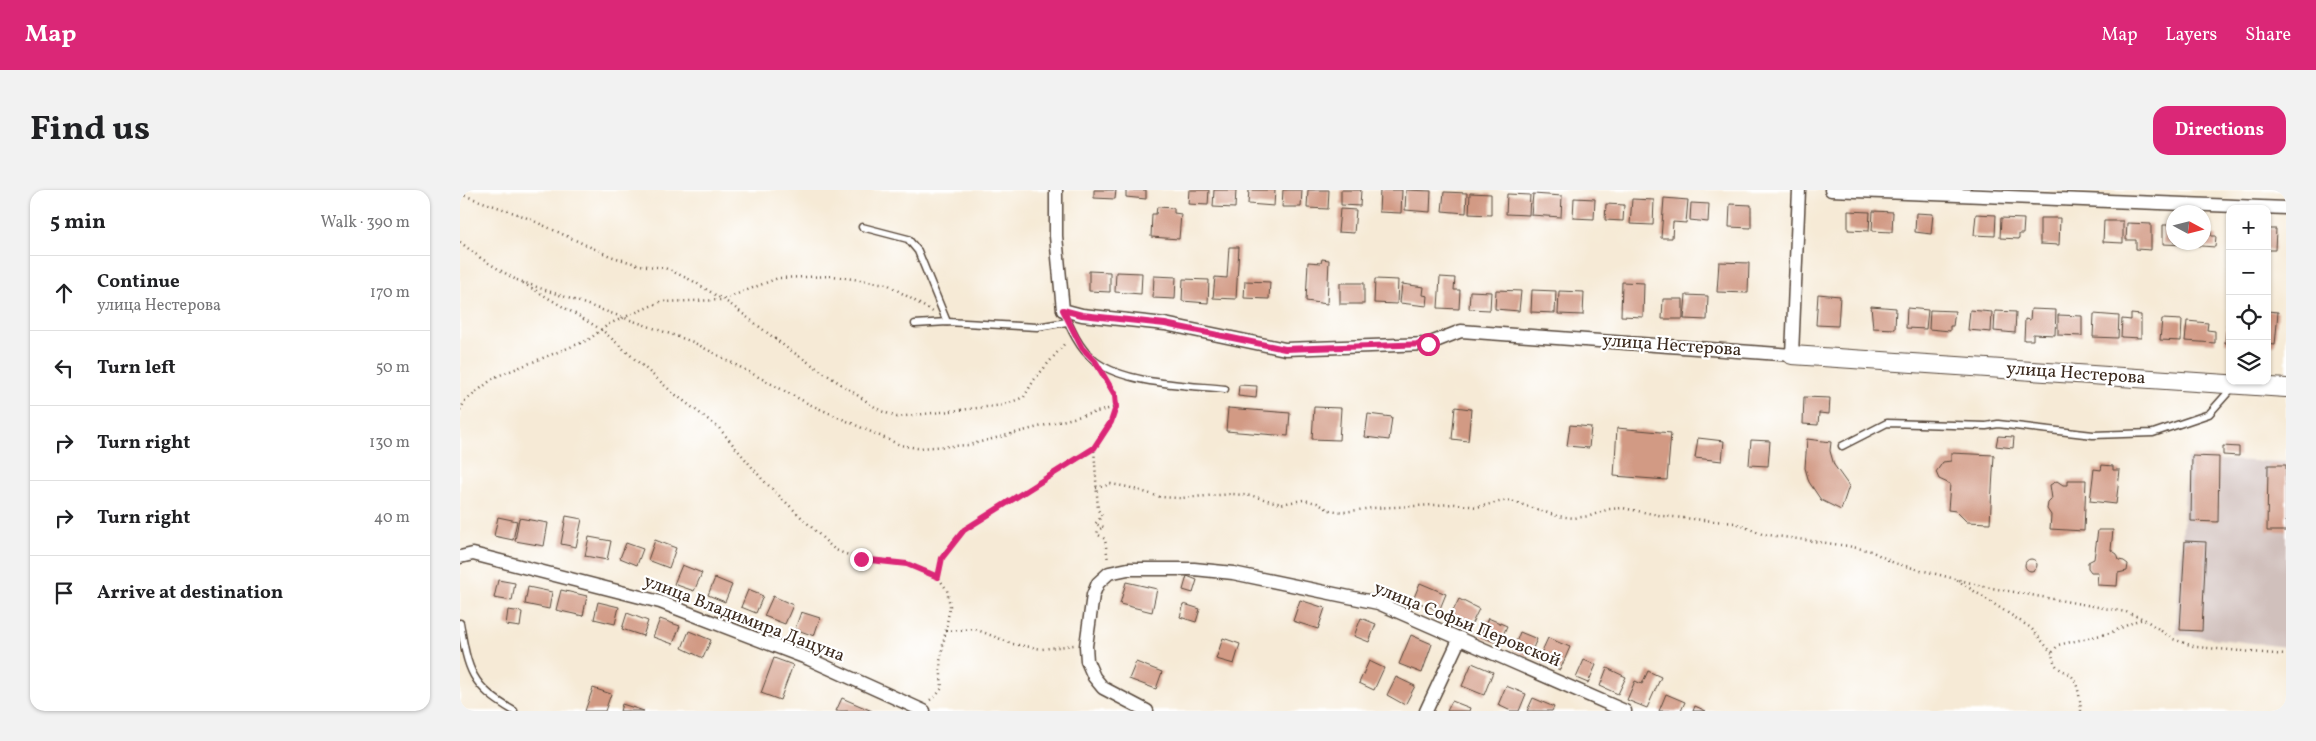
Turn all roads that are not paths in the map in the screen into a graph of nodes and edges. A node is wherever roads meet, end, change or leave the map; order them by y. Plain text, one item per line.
1 (1056, 190) edge
2 (1799, 190) edge
3 (1831, 190) edge
4 (2286, 208) edge
5 (862, 227) dead end
6 (1065, 316) junction
7 (948, 322) junction
8 (915, 324) dead end
9 (1792, 355) junction
10 (2226, 383) edge
11 (2234, 385) edge
12 (2248, 385) edge
13 (2286, 388) edge
14 (1225, 389) dead end
15 (1842, 446) dead end
16 (460, 557) edge
17 (460, 623) edge
18 (1460, 638) junction
19 (923, 710) edge
20 (514, 711) edge
21 (1147, 711) edge
22 (1426, 711) edge
23 (1625, 711) edge

1 - 6 street
2 - 9 street
3 - 4 street
5 - 7 lane
6 - 7 lane
6 - 9 street, улица Нестерова
6 - 14 lane
7 - 8 lane
9 - 10 street, улица Нестерова
11 - 15 lane
12 - 13 street, улица Нестерова
16 - 19 street, улица Владимира Дацуна
17 - 20 lane
18 - 21 street, улица Софьи Перовской
18 - 22 street
18 - 23 street, улица Софьи Перовской

